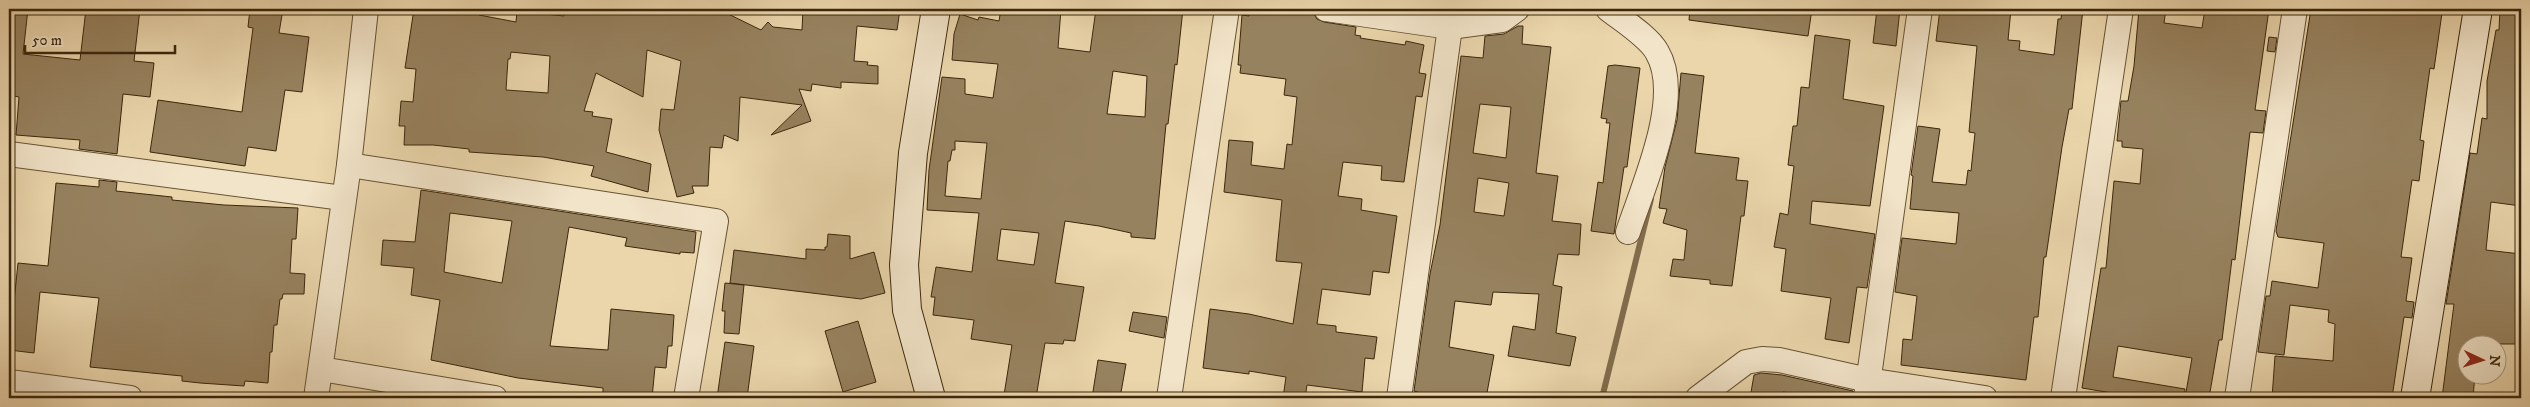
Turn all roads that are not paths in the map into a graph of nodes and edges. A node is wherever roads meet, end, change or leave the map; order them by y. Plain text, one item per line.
1 (366, 9) edge
2 (936, 9) edge
3 (1227, 9) edge
4 (1326, 9) edge
5 (1517, 9) edge
6 (1608, 9) edge
7 (1920, 9) edge
8 (2121, 9) edge
9 (2295, 9) edge
10 (2478, 9) edge
11 (1450, 26) junction
12 (9, 154) edge
13 (349, 165) junction
14 (343, 198) junction
15 (1628, 232) dead end
16 (321, 369) junction
17 (9, 382) edge
18 (1867, 389) edge
19 (130, 398) edge
20 (316, 398) edge
21 (495, 398) edge
22 (686, 398) edge
23 (931, 398) edge
24 (1169, 398) edge
25 (1400, 398) edge
26 (1698, 398) edge
27 (1985, 398) edge
28 (2063, 398) edge
29 (2237, 398) edge
30 (2415, 398) edge

1 - 13 street
2 - 23 street
3 - 24 street
4 - 11 street
5 - 11 street
6 - 15 street
7 - 18 street
8 - 28 street
9 - 29 street
10 - 30 street
11 - 25 street
12 - 14 street
13 - 14 street
13 - 22 street
14 - 16 street
16 - 20 street
16 - 21 street
17 - 19 street
18 - 26 street
18 - 27 street

